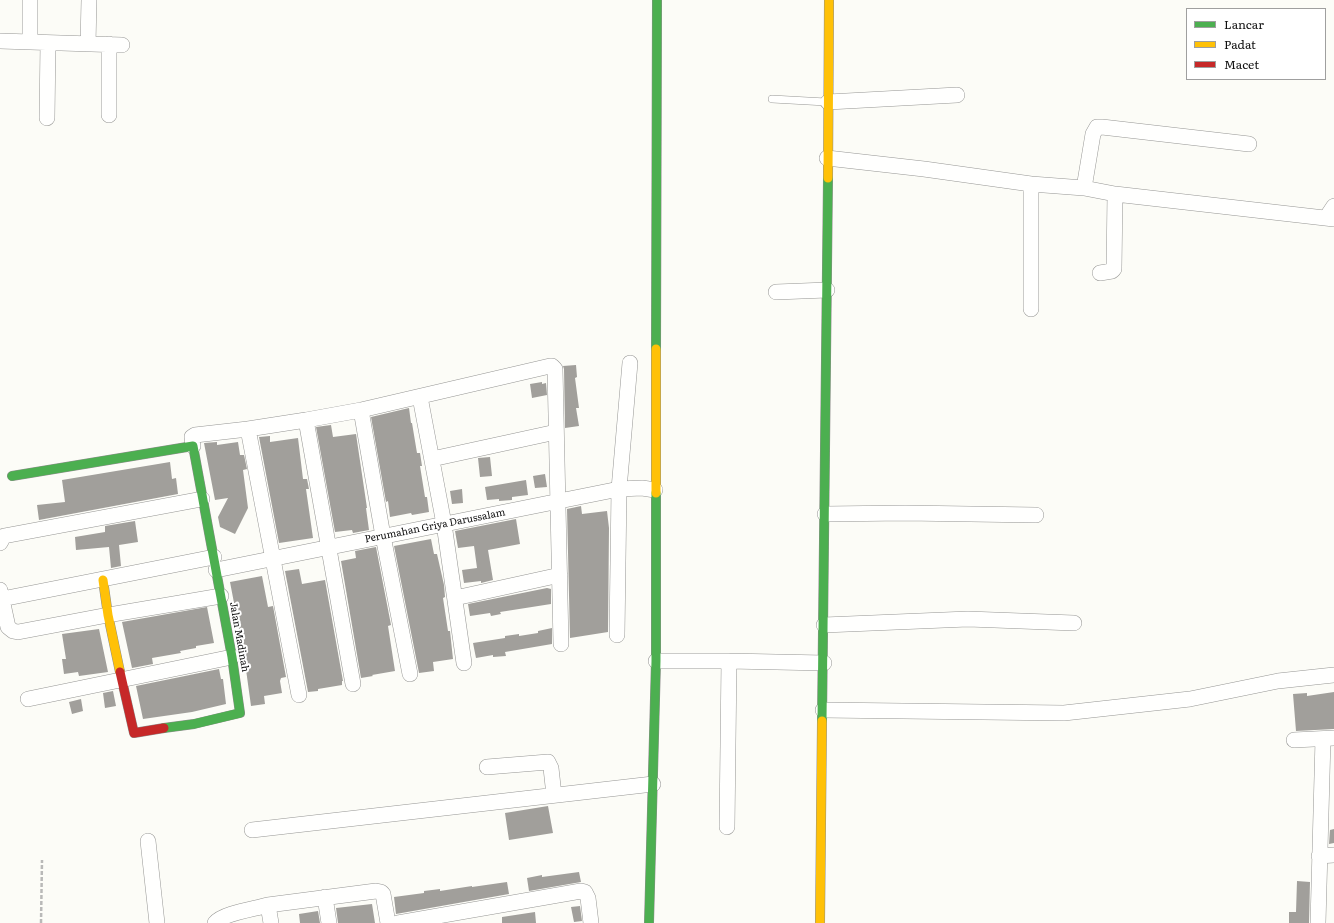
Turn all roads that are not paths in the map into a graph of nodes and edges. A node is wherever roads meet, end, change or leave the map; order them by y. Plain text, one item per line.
1 (30, 0) edge
2 (89, 0) edge
3 (657, 0) edge
4 (828, 0) edge
5 (0, 42) edge
6 (30, 42) junction
7 (48, 43) junction
8 (88, 44) junction
9 (957, 95) dead end
10 (772, 99) dead end
11 (823, 102) junction
12 (109, 114) dead end
13 (47, 118) dead end
14 (1249, 144) dead end
15 (827, 158) junction
16 (1031, 184) junction
17 (1084, 188) junction
18 (1115, 194) junction
19 (1331, 215) edge
20 (1100, 273) dead end
21 (817, 290) junction
22 (776, 292) dead end
23 (1031, 309) dead end
24 (630, 363) dead end
25 (420, 397) junction
26 (361, 410) junction
27 (306, 420) junction
28 (248, 429) junction
29 (556, 432) junction
30 (193, 446) junction
31 (432, 459) junction
32 (12, 476) dead end
33 (636, 489) junction
34 (202, 499) junction
35 (558, 501) junction
36 (825, 514) junction
37 (1036, 515) dead end
38 (444, 524) junction
39 (383, 536) junction
40 (0, 543) edge
41 (328, 547) junction
42 (273, 559) junction
43 (215, 564) junction
44 (560, 575) junction
45 (103, 580) junction
46 (1, 595) edge
47 (221, 596) junction
48 (455, 598) junction
49 (108, 615) junction
50 (1074, 623) dead end
51 (824, 625) junction
52 (618, 635) dead end
53 (561, 644) dead end
54 (232, 657) junction
55 (656, 661) junction
56 (729, 661) junction
57 (464, 663) dead end
58 (812, 663) junction
59 (410, 674) dead end
60 (1334, 675) edge
61 (123, 680) junction
62 (353, 684) dead end
63 (299, 695) dead end
64 (28, 699) dead end
65 (823, 710) junction
66 (1328, 738) edge
67 (1294, 740) dead end
68 (487, 767) dead end
69 (653, 784) junction
70 (554, 795) junction
71 (1327, 800) edge
72 (726, 827) dead end
73 (252, 830) dead end
74 (148, 841) dead end
75 (1327, 856) edge
76 (325, 897) junction
77 (268, 905) junction
78 (157, 923) edge
79 (215, 923) edge
80 (271, 923) edge
81 (329, 923) edge
82 (388, 923) edge
83 (398, 923) edge
84 (591, 923) edge
85 (649, 923) edge
86 (820, 923) edge
87 (1318, 923) edge

1 - 6 street
2 - 8 street
3 - 33 street
4 - 11 street
5 - 6 street
6 - 7 street
7 - 8 street
7 - 13 street
8 - 12 street
9 - 11 street
10 - 11 lane
11 - 15 street
14 - 17 street
15 - 16 street
15 - 21 street
16 - 17 street
16 - 23 street
17 - 18 street
18 - 19 street
18 - 20 street
21 - 22 street
21 - 36 street
24 - 33 street
25 - 26 street
25 - 29 street
25 - 31 street
26 - 27 street
26 - 39 street
27 - 28 street
27 - 41 street
28 - 30 street
28 - 42 street
29 - 31 street
29 - 35 street
30 - 32 street
30 - 34 street, Jalan Madinah
31 - 38 street
33 - 35 street, Perumahan Griya Darussalam
33 - 52 street
33 - 55 street
34 - 40 street
34 - 43 street, Jalan Madinah
35 - 38 street, Perumahan Griya Darussalam
35 - 44 street
36 - 37 street
36 - 51 street
38 - 39 street, Perumahan Griya Darussalam
38 - 48 street
39 - 41 street, Perumahan Griya Darussalam
39 - 59 street
41 - 42 street, Perumahan Griya Darussalam
41 - 62 street
42 - 43 street, Perumahan Griya Darussalam
42 - 63 street
43 - 45 street, Perumahan Griya Darussalam
43 - 47 street, Jalan Madinah
44 - 48 street
44 - 53 street
45 - 46 street, Perumahan Griya Darussalam
45 - 49 street
46 - 49 street
47 - 49 street
47 - 54 street, Jalan Madinah
48 - 57 street
49 - 61 street
50 - 51 street
51 - 58 street
54 - 61 street
54 - 61 street, Jalan Madinah
55 - 56 street
55 - 69 street
56 - 58 street
56 - 72 street
58 - 65 street
60 - 65 street
61 - 64 street
65 - 86 street
66 - 67 street
66 - 71 street
68 - 70 street
69 - 70 street
69 - 85 street
70 - 73 street
71 - 75 street
74 - 78 street
75 - 87 street
76 - 77 street
76 - 81 street
76 - 82 street
77 - 79 street
77 - 80 street
83 - 84 street

